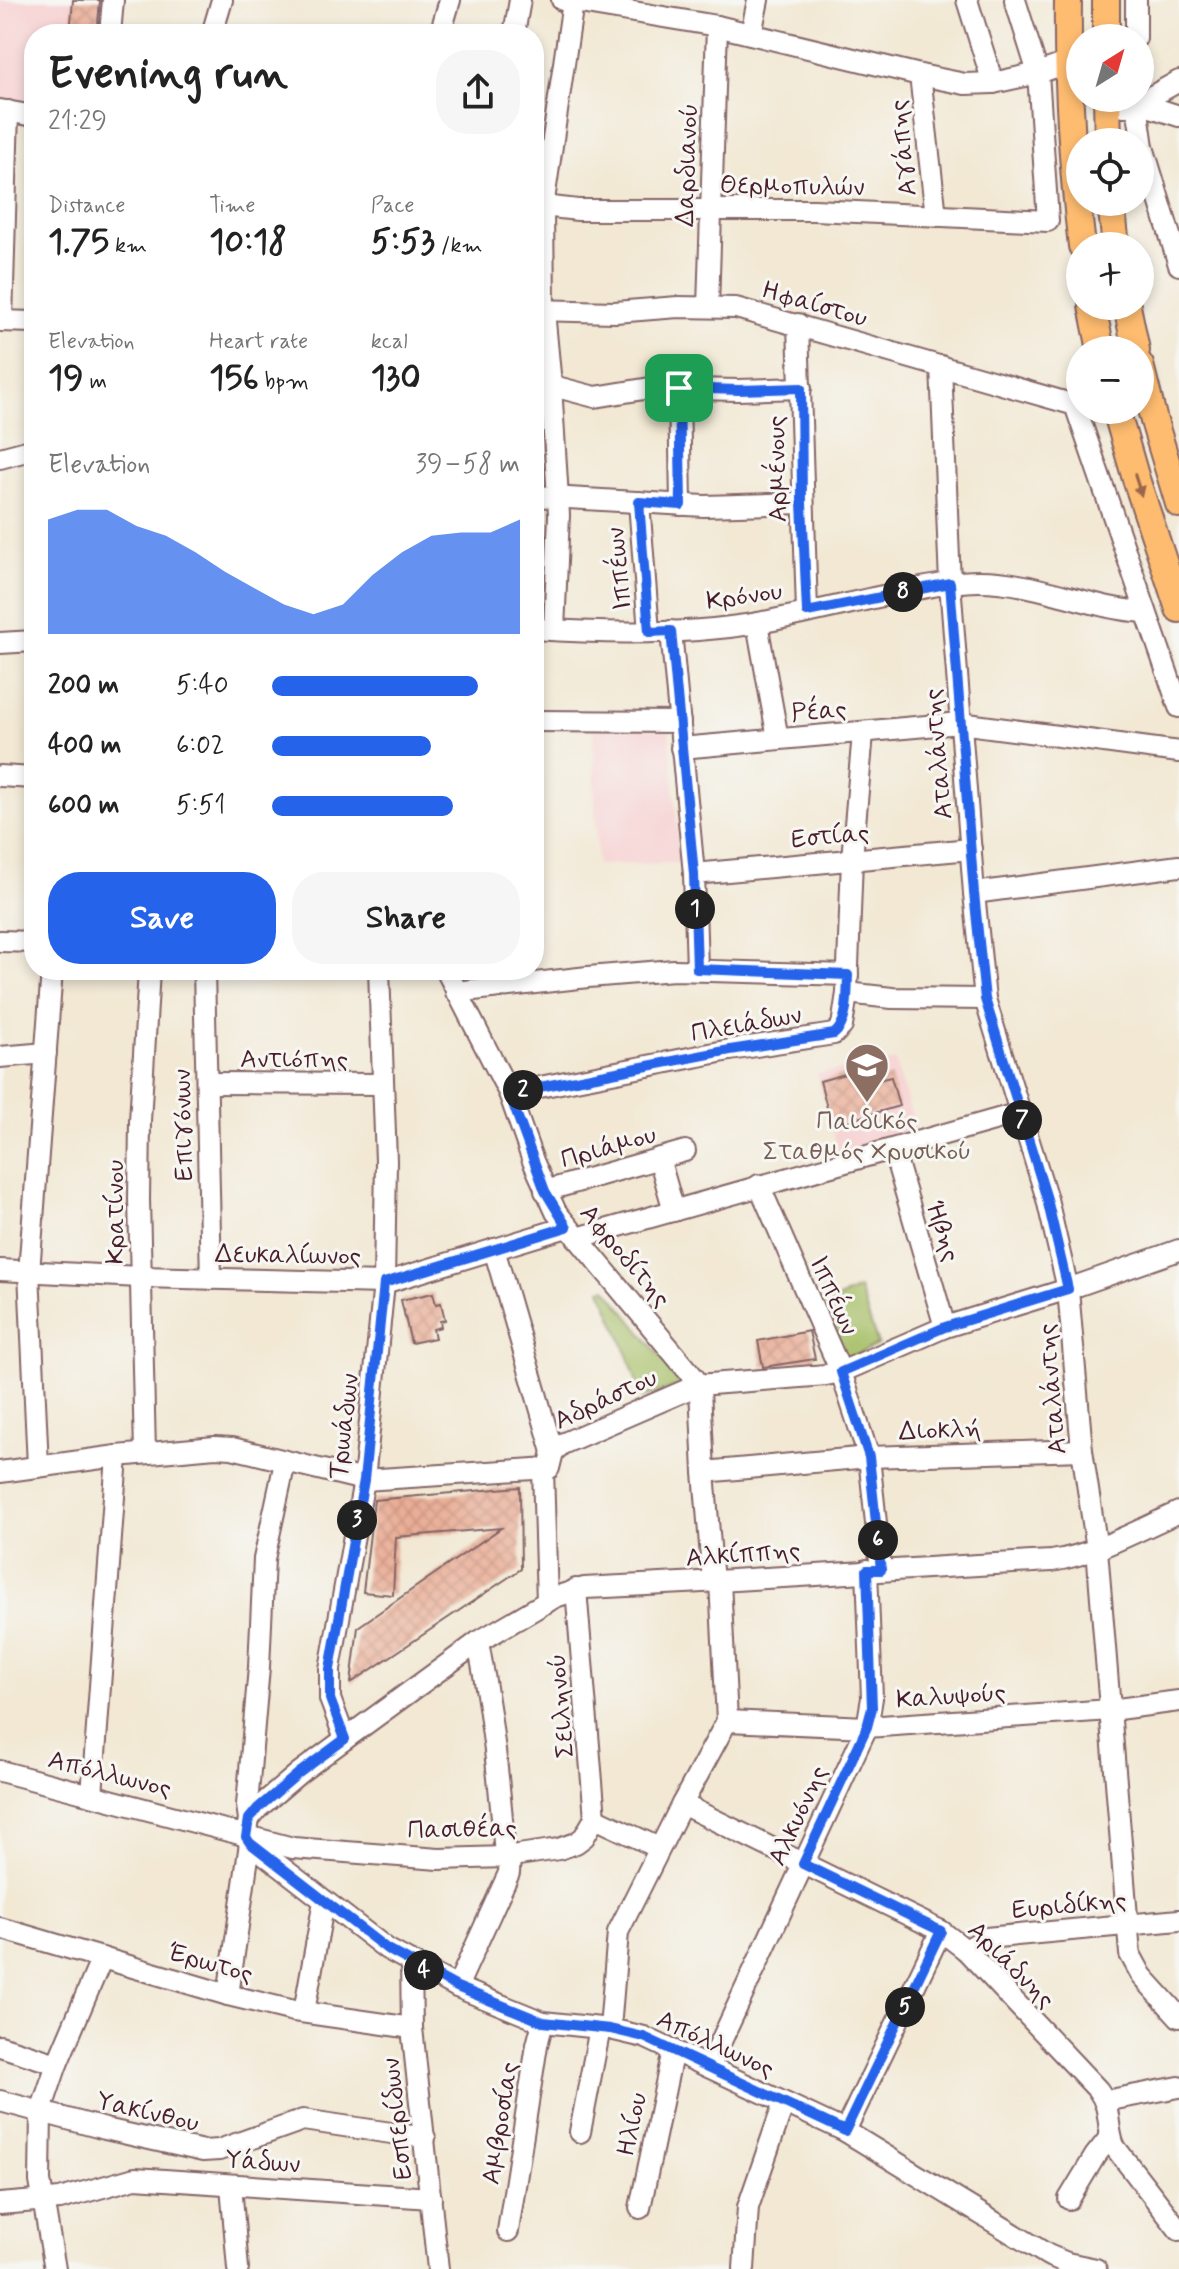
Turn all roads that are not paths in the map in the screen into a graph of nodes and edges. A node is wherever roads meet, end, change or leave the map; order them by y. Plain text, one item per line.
1 (113, 0) edge
2 (222, 0) edge
3 (450, 0) edge
4 (520, 0) edge
5 (758, 0) edge
6 (967, 0) edge
7 (1015, 0) edge
8 (1068, 0) edge
9 (1106, 0) edge
10 (1136, 0) edge
11 (567, 1) edge
12 (111, 24) edge
13 (215, 24) edge
14 (443, 24) edge
15 (516, 24) edge
16 (1068, 24) edge
17 (1106, 24) edge
18 (1136, 24) edge
19 (717, 26) junction
20 (751, 34) junction
21 (1066, 63) edge
22 (1038, 73) junction
23 (920, 75) junction
24 (1179, 81) edge
25 (993, 83) junction
26 (1154, 93) edge
27 (1154, 107) edge
28 (4, 111) edge
29 (1070, 112) edge
30 (1138, 112) edge
31 (24, 114) edge
32 (1179, 116) edge
33 (544, 164) edge
34 (544, 207) edge
35 (710, 209) junction
36 (936, 216) junction
37 (1081, 232) edge
38 (1179, 265) edge
39 (708, 307) junction
40 (544, 310) edge
41 (1, 321) edge
42 (24, 322) edge
43 (798, 324) junction
44 (941, 366) junction
45 (544, 383) edge
46 (679, 388) junction
47 (801, 388) junction
48 (544, 391) edge
49 (1154, 421) edge
50 (1120, 424) edge
51 (24, 452) edge
52 (0, 458) edge
53 (544, 497) edge
54 (558, 499) junction
55 (639, 502) junction
56 (802, 503) junction
57 (1179, 504) edge
58 (681, 505) junction
59 (950, 583) junction
60 (1179, 609) edge
61 (807, 612) junction
62 (1146, 612) junction
63 (757, 623) junction
64 (544, 630) edge
65 (671, 631) junction
66 (649, 632) junction
67 (24, 642) edge
68 (0, 643) edge
69 (1179, 707) edge
70 (544, 721) edge
71 (680, 722) junction
72 (960, 723) junction
73 (863, 733) junction
74 (778, 739) junction
75 (681, 748) junction
76 (1179, 752) edge
77 (0, 776) edge
78 (24, 777) edge
79 (971, 849) junction
80 (852, 859) junction
81 (1179, 866) edge
82 (694, 874) junction
83 (974, 893) junction
84 (0, 941) edge
85 (24, 942) edge
86 (697, 969) junction
87 (51, 980) edge
88 (148, 980) edge
89 (204, 980) edge
90 (379, 980) edge
91 (451, 980) edge
92 (848, 984) junction
93 (456, 992) junction
94 (985, 999) junction
95 (46, 1053) junction
96 (0, 1057) edge
97 (207, 1083) junction
98 (382, 1084) junction
99 (509, 1093) junction
100 (1019, 1113) junction
101 (893, 1149) junction
102 (685, 1151) dead end
103 (659, 1158) junction
104 (759, 1185) junction
105 (545, 1191) junction
106 (674, 1211) junction
107 (572, 1233) junction
108 (494, 1249) junction
109 (1179, 1250) edge
110 (0, 1270) edge
111 (29, 1272) junction
112 (140, 1277) junction
113 (211, 1279) junction
114 (384, 1283) junction
115 (1068, 1289) junction
116 (945, 1327) junction
117 (841, 1372) junction
118 (698, 1385) junction
119 (1082, 1450) junction
120 (145, 1453) junction
121 (117, 1456) junction
122 (869, 1457) junction
123 (548, 1461) junction
124 (285, 1462) junction
125 (38, 1466) junction
126 (0, 1472) edge
127 (704, 1472) junction
128 (364, 1480) junction
129 (1179, 1512) edge
130 (1097, 1549) junction
131 (874, 1570) junction
132 (717, 1582) junction
133 (576, 1589) junction
134 (547, 1602) junction
135 (478, 1642) junction
136 (1179, 1701) edge
137 (1110, 1710) junction
138 (727, 1721) junction
139 (867, 1727) junction
140 (345, 1739) junction
141 (0, 1771) edge
142 (92, 1795) junction
143 (682, 1804) junction
144 (595, 1818) junction
145 (248, 1833) junction
146 (659, 1848) junction
147 (507, 1856) junction
148 (803, 1864) junction
149 (324, 1901) junction
150 (1179, 1920) edge
151 (1127, 1925) junction
152 (2, 1926) edge
153 (941, 1931) junction
154 (966, 1950) junction
155 (102, 1958) junction
156 (411, 1962) junction
157 (457, 1987) junction
158 (228, 1995) junction
159 (304, 2012) junction
160 (1179, 2017) edge
161 (543, 2022) junction
162 (412, 2028) junction
163 (605, 2028) junction
164 (0, 2046) edge
165 (673, 2050) junction
166 (57, 2064) junction
167 (709, 2067) junction
168 (1179, 2087) edge
169 (0, 2101) edge
170 (1105, 2101) junction
171 (784, 2103) junction
172 (41, 2111) junction
173 (845, 2131) junction
174 (580, 2132) dead end
175 (1110, 2137) junction
176 (425, 2138) junction
177 (231, 2185) junction
178 (431, 2198) junction
179 (1069, 2199) dead end
180 (44, 2201) junction
181 (0, 2204) edge
182 (640, 2208) dead end
183 (1179, 2230) edge
184 (508, 2231) dead end
185 (1047, 2262) edge
186 (55, 2269) edge
187 (238, 2269) edge
188 (438, 2269) edge
189 (744, 2269) edge
190 (1096, 2269) edge

1 - 12 street
2 - 13 street
3 - 14 street
4 - 15 street
5 - 20 street
6 - 25 street
7 - 22 street
8 - 16 main road
9 - 17 main road
10 - 18 street
11 - 19 street
11 - 33 street
19 - 20 street
19 - 35 street, Δαρδιανού
20 - 23 street
21 - 22 street
22 - 25 street
22 - 36 street, Θερμοπυλών
23 - 25 street
23 - 36 street, Αγάπης
24 - 26 street
27 - 32 street
28 - 31 street
28 - 41 street
29 - 37 main road
30 - 38 street
34 - 35 street, Θερμοπυλών
35 - 36 street, Θερμοπυλών
35 - 39 street, Δαρδιανού
39 - 40 street, Ηφαίστου
39 - 43 street, Ηφαίστου
41 - 42 street
43 - 44 street, Ηφαίστου
43 - 47 street, Αρμένους
44 - 59 street, Αταλάντης
44 - 62 street, Ηφαίστου
45 - 46 street
46 - 47 street
46 - 58 street
47 - 56 street, Αρμένους
48 - 54 street
49 - 57 main road
50 -> 60 main road
51 - 52 street
53 - 54 street
54 - 55 street
54 - 64 street
55 - 58 street
55 - 66 street, Ιππέων
56 - 58 street
56 - 61 street, Αρμένους
59 - 61 street, Κρόνου
59 - 62 street, Κρόνου
59 - 72 street, Αταλάντης
61 - 63 street, Κρόνου
62 - 69 street
63 - 65 street, Κρόνου
63 - 74 street
64 - 66 street, Κρόνου
65 - 66 street, Κρόνου
65 - 71 street
67 - 68 street
70 - 71 street
71 - 75 street
72 - 73 street, Ρέας
72 - 76 street, Ρέας
72 - 79 street, Αταλάντης
73 - 74 street, Ρέας
73 - 80 street, Πλειάδων
74 - 75 street, Ρέας
75 - 82 street
77 - 78 street
79 - 80 street, Εστίας
79 - 83 street, Αταλάντης
80 - 82 street, Εστίας
80 - 92 street, Πλειάδων
81 - 83 street
82 - 86 street
83 - 94 street, Αταλάντης
84 - 85 street
86 - 92 street
86 - 93 street
87 - 95 street
88 - 112 street, Κρατίνου
89 - 97 street, Επιγόνων
90 - 98 street, Τρωάδων
91 - 93 street, Αφροδίτης
92 - 94 street
92 - 99 street, Πλειάδων
93 - 99 street, Αφροδίτης
94 - 100 street, Αταλάντης
95 - 96 street
95 - 111 street
97 - 98 street, Αντιόπης
97 - 113 street, Επιγόνων
98 - 114 street, Τρωάδων
99 - 105 street, Αφροδίτης
100 - 101 street, Δευκαλίωνος
100 - 115 street, Αταλάντης
101 - 104 street, Δευκαλίωνος
101 - 116 street, Ήβης
102 - 103 street, Πριάμου
103 - 105 street, Πριάμου
103 - 106 street
104 - 106 street, Δευκαλίωνος
104 - 117 street, Ιππέων
105 - 107 street, Αφροδίτης
106 - 107 street, Δευκαλίωνος
107 - 108 street, Δευκαλίωνος
107 - 118 street, Αφροδίτης
108 - 114 street, Δευκαλίωνος
108 - 123 street
109 - 115 street, Αδράστου
110 - 111 street, Δευκαλίωνος
111 - 112 street, Δευκαλίωνος
111 - 125 street
112 - 113 street, Δευκαλίωνος
112 - 120 street, Κρατίνου
113 - 114 street, Δευκαλίωνος
114 - 128 street, Τρωάδων
115 - 116 street, Αδράστου
115 - 119 street, Αταλάντης
116 - 117 street, Αδράστου
117 - 118 street, Αδράστου
117 - 122 street, Ιππέων
118 - 123 street, Αδράστου
118 - 127 street
119 - 122 street, Διοκλή
119 - 130 street, Αταλάντης
120 - 121 street, Αδράστου
120 - 124 street, Αδράστου
121 - 125 street, Αδράστου
121 - 142 street
122 - 127 street, Διοκλή
122 - 131 street, Ιππέων
123 - 128 street, Αδράστου
123 - 134 street
124 - 128 street, Αδράστου
124 - 145 street
125 - 126 street, Αδράστου
127 - 132 street
128 - 140 street, Τρωάδων
129 - 130 street, Αλκίππης
130 - 131 street, Αλκίππης
130 - 137 street, Αταλάντης
131 - 132 street, Αλκίππης
131 - 139 street, Αλκυόνης
132 - 133 street, Αλκίππης
132 - 138 street
133 - 134 street, Αλκίππης
133 - 144 street, Σειληνού
134 - 135 street, Αλκίππης
135 - 140 street, Αλκίππης
135 - 147 street
136 - 137 street, Καλυψούς
137 - 139 street, Καλυψούς
137 - 151 street, Αταλάντης
138 - 139 street, Καλυψούς
138 - 143 street
139 - 148 street, Αλκυόνης
140 - 145 street
141 - 142 street, Απόλλωνος
142 - 145 street, Απόλλωνος
143 - 146 street
143 - 148 street, Αριάδνης
144 - 146 street
144 - 147 street, Πασιθέας
145 - 147 street, Πασιθέας
145 - 149 street, Απόλλωνος
145 - 158 street
146 - 163 street
147 - 157 street
148 - 153 street, Αριάδνης
148 - 167 street, Αλκυόνης
149 - 156 street, Απόλλωνος
149 - 159 street
150 - 151 street, Ευριδίκης
151 - 154 street, Ευριδίκης
151 - 160 street, Αταλάντης
152 - 155 street, Έρωτος
153 - 154 street, Αριάδνης
153 - 173 street
154 - 170 street, Αριάδνης
155 - 158 street, Έρωτος
155 - 166 street
156 - 157 street, Απόλλωνος
156 - 162 street, Εσπερίδων
157 - 161 street, Απόλλωνος
158 - 159 street, Έρωτος
159 - 162 street, Έρωτος
161 - 163 street, Απόλλωνος
161 - 184 street, Αμβροσίας
162 - 176 street, Εσπερίδων
163 - 165 street, Απόλλωνος
163 - 174 street
164 - 166 street
165 - 167 street, Απόλλωνος
165 - 182 street, Ηλίου
166 - 172 street
167 - 171 street, Απόλλωνος
168 - 170 street
169 - 172 street, Υακίνθου
170 - 175 street
171 - 173 street, Απόλλωνος
171 - 189 street
172 - 176 street, Υακίνθου
172 - 180 street
173 - 185 street, Απόλλωνος
175 - 179 street
175 - 183 street
176 - 178 street, Εσπερίδων
177 - 178 street, Υάδων
177 - 180 street, Υάδων
177 - 187 street
178 - 188 street, Εσπερίδων
180 - 181 street, Υάδων
180 - 186 street
185 - 190 street, Απόλλωνος

